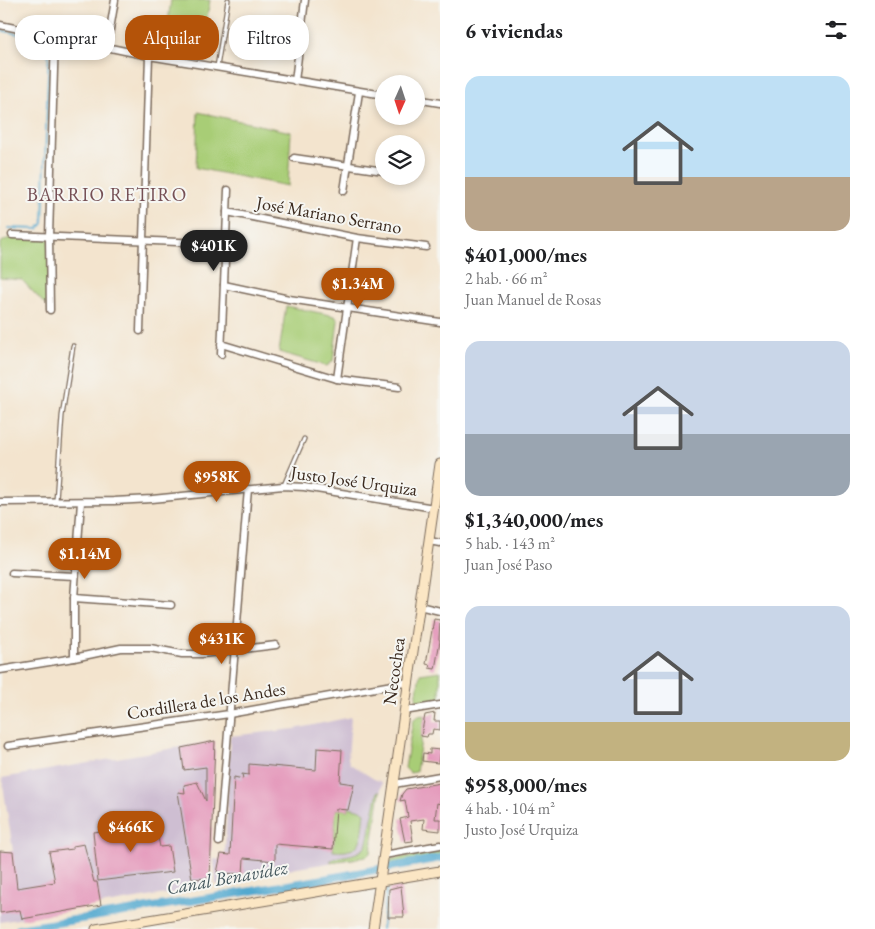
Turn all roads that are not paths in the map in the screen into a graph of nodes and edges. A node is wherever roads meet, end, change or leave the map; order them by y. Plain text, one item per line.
1 (115, 0) edge
2 (228, 0) edge
3 (305, 0) edge
4 (112, 15) edge
5 (0, 25) edge
6 (15, 28) edge
7 (54, 60) edge
8 (149, 60) edge
9 (174, 60) edge
10 (217, 67) junction
11 (295, 81) junction
12 (359, 92) junction
13 (375, 94) edge
14 (425, 100) edge
15 (440, 103) edge
16 (294, 158) dead end
17 (348, 166) junction
18 (375, 170) edge
19 (228, 190) dead end
20 (344, 191) dead end
21 (227, 212) junction
22 (12, 235) dead end
23 (49, 236) junction
24 (357, 238) junction
25 (142, 240) junction
26 (226, 244) junction
27 (426, 247) dead end
28 (224, 285) junction
29 (348, 309) junction
30 (50, 310) dead end
31 (440, 322) edge
32 (140, 331) dead end
33 (221, 344) junction
34 (73, 346) dead end
35 (221, 354) dead end
36 (337, 379) junction
37 (399, 387) dead end
38 (304, 439) dead end
39 (440, 470) edge
40 (283, 486) junction
41 (248, 489) junction
42 (56, 501) junction
43 (0, 502) edge
44 (81, 502) junction
45 (434, 508) junction
46 (429, 541) junction
47 (440, 543) edge
48 (12, 573) dead end
49 (75, 576) junction
50 (74, 598) junction
51 (171, 605) dead end
52 (420, 606) junction
53 (440, 611) edge
54 (276, 645) dead end
55 (234, 651) junction
56 (74, 658) junction
57 (0, 670) edge
58 (408, 682) junction
59 (440, 705) edge
60 (404, 711) junction
61 (229, 714) junction
62 (8, 746) dead end
63 (440, 776) edge
64 (394, 784) junction
65 (218, 842) dead end
66 (440, 845) edge
67 (384, 855) junction
68 (440, 871) edge
69 (380, 882) junction
70 (96, 929) edge
71 (373, 929) edge

1 - 4 street
2 - 10 lane
3 - 11 street
5 - 6 street
7 - 23 street
8 - 25 street
9 - 10 street
10 - 11 street
11 - 12 street
12 - 13 street
12 - 17 street
14 - 15 street
16 - 17 street
17 - 18 street
17 - 20 street
19 - 21 street
21 - 24 street, José Mariano Serrano
21 - 26 street
22 - 23 street
23 - 25 street
23 - 30 street
24 - 27 street, José Mariano Serrano
24 - 29 street
25 - 26 street
25 - 32 street
26 - 28 street
28 - 29 street
28 - 33 street
29 - 31 street
29 - 36 street
33 - 35 street
33 - 36 street
34 - 42 lane
36 - 37 street
38 - 40 lane
39 - 45 main road, Necochea
40 - 41 street, Justo José Urquiza
40 - 45 street, Justo José Urquiza
41 - 44 street, Justo José Urquiza
41 - 55 street
42 - 43 street, Justo José Urquiza
42 - 44 street, Justo José Urquiza
44 - 49 street
45 - 46 main road, Necochea
46 - 47 street
46 - 52 main road, Necochea
48 - 49 street
49 - 50 street
50 - 51 street
50 - 56 street
52 - 53 street
52 - 58 main road, Necochea
54 - 55 street
55 - 56 street
55 - 61 street
56 - 57 street
58 - 60 main road, Necochea
58 - 61 street, Cordillera de los Andes
59 - 60 street
60 - 64 main road, Necochea
61 - 62 street, Cordillera de los Andes
61 - 65 street
63 - 64 street
64 - 67 main road, Necochea
66 - 67 street
67 - 69 main road, Necochea
68 - 69 main road
69 - 70 main road
69 - 71 main road, Necochea

